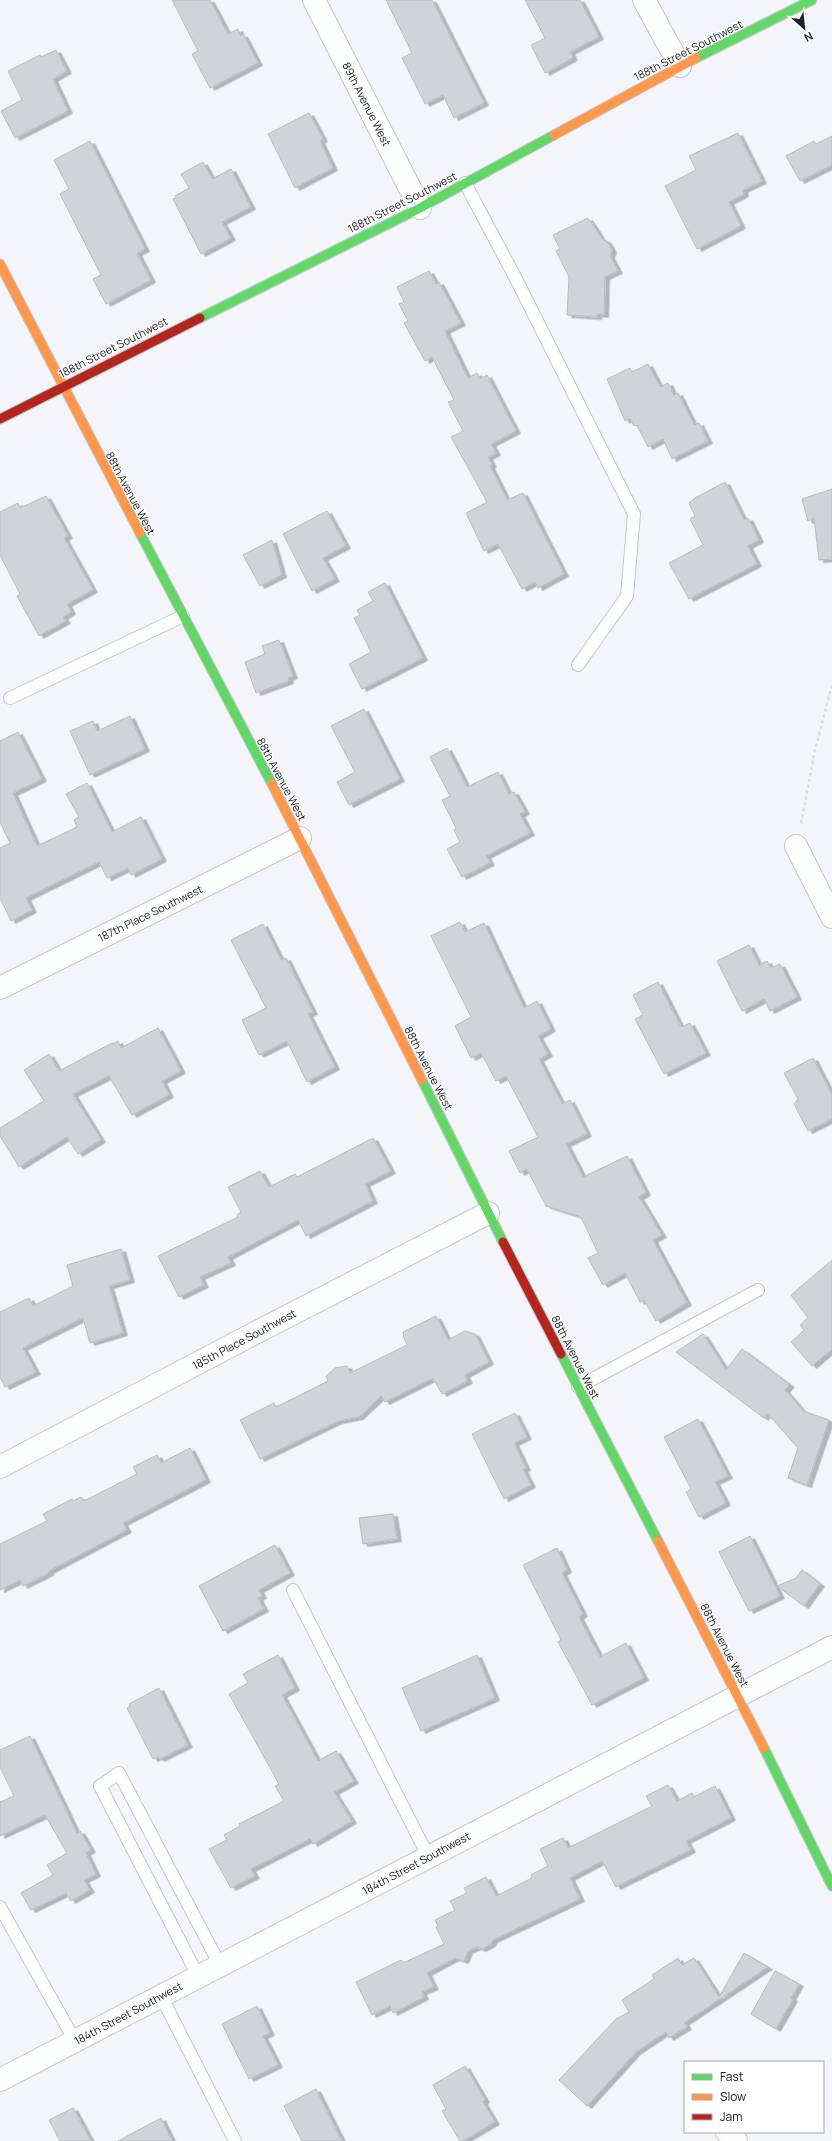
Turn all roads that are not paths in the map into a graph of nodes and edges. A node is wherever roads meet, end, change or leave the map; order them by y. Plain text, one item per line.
1 (314, 0) edge
2 (644, 0) edge
3 (812, 0) edge
4 (680, 66) junction
5 (465, 183) junction
6 (420, 208) junction
7 (0, 264) edge
8 (62, 386) junction
9 (0, 419) edge
10 (183, 616) junction
11 (578, 665) dead end
12 (10, 698) dead end
13 (300, 838) junction
14 (796, 846) road end
15 (832, 917) edge
16 (0, 988) edge
17 (488, 1213) junction
18 (758, 1290) dead end
19 (578, 1387) junction
20 (0, 1467) edge
21 (293, 1590) dead end
22 (832, 1647) edge
23 (738, 1695) junction
24 (428, 1856) junction
25 (832, 1886) edge
26 (0, 1907) edge
27 (220, 1965) junction
28 (198, 1976) junction
29 (161, 1996) junction
30 (75, 2041) junction
31 (0, 2080) edge
32 (728, 2133) edge
33 (235, 2141) edge
34 (736, 2141) edge

1 - 6 street, 89th Avenue West
2 - 4 street
3 - 4 street, 188th Street Southwest
4 - 5 street, 188th Street Southwest
5 - 6 street, 188th Street Southwest
5 - 11 lane
6 - 8 street, 188th Street Southwest
7 - 8 street, 88th Avenue West
8 - 9 street, 188th Street Southwest
8 - 10 street, 88th Avenue West
10 - 12 lane
10 - 13 street, 88th Avenue West
13 - 16 street, 187th Place Southwest
13 - 17 street, 88th Avenue West
14 - 15 street
17 - 19 street, 88th Avenue West
17 - 20 street, 185th Place Southwest
18 - 19 lane
19 - 23 street, 88th Avenue West
21 - 24 lane
22 - 23 street, 184th Street Southwest
23 - 24 street, 184th Street Southwest
23 - 25 street, 88th Avenue West
24 - 27 street, 184th Street Southwest
26 - 30 lane
27 - 28 street, 184th Street Southwest
27 - 28 lane
28 - 29 street, 184th Street Southwest
29 - 30 street, 184th Street Southwest
29 - 33 lane
30 - 31 street, 184th Street Southwest
32 - 34 street

